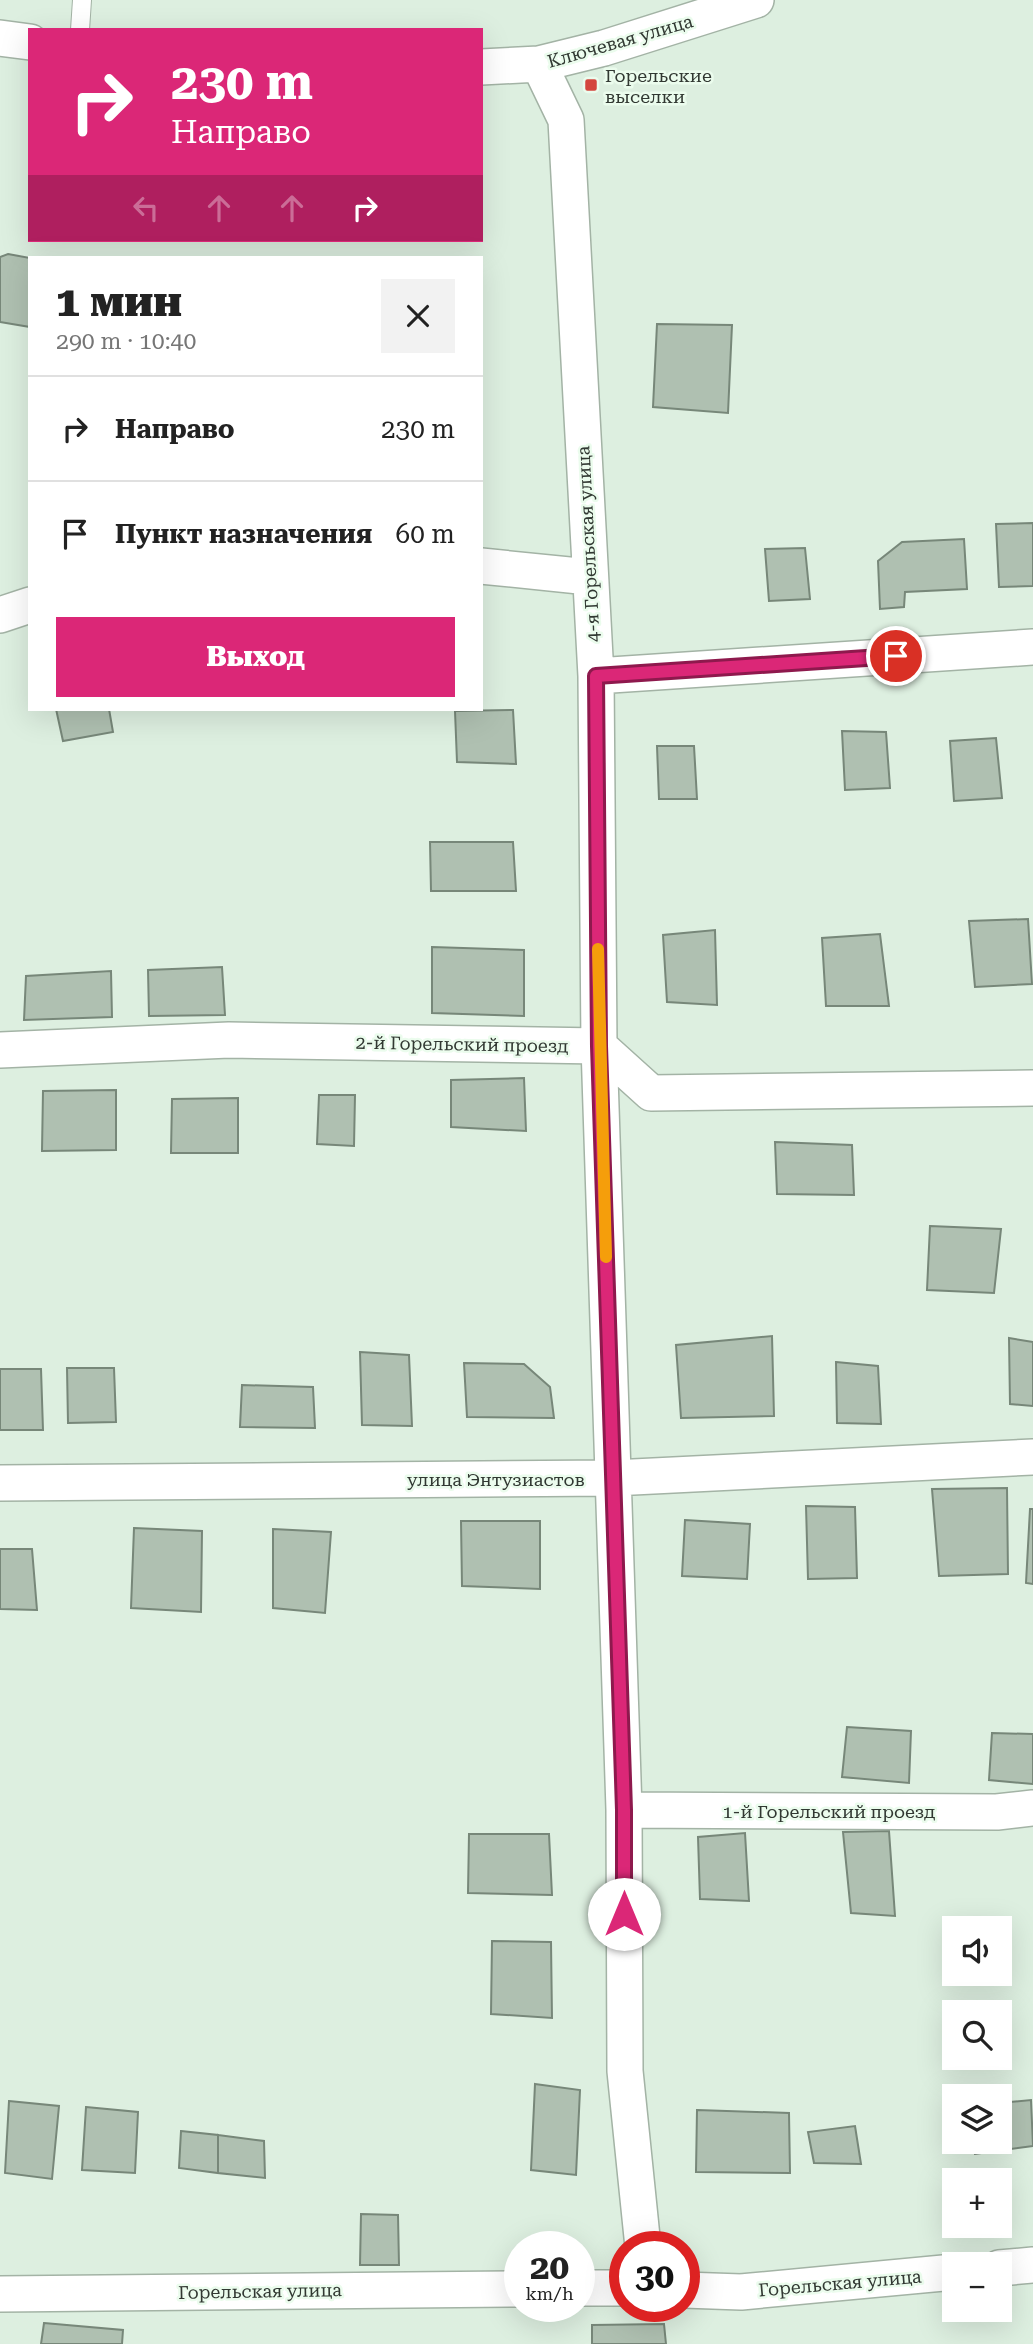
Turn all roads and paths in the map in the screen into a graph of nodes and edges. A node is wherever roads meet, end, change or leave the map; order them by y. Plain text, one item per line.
1 (82, 0) edge
2 (756, 0) edge
3 (80, 28) edge
4 (0, 38) edge
5 (28, 42) edge
6 (539, 64) junction
7 (483, 67) edge
8 (483, 566) edge
9 (589, 578) junction
10 (28, 607) edge
11 (0, 615) edge
12 (1033, 647) edge
13 (596, 676) junction
14 (599, 1046) junction
15 (0, 1050) edge
16 (1033, 1088) edge
17 (1033, 1457) edge
18 (613, 1478) junction
19 (0, 1483) edge
20 (1033, 1808) edge
21 (624, 1810) junction
22 (641, 2231) edge
23 (1033, 2265) edge
24 (1012, 2267) edge
25 (942, 2273) edge
26 (504, 2289) edge
27 (700, 2291) edge
28 (0, 2294) edge

1 - 3 lane
2 - 6 street, Ключевая улица
4 - 5 street
6 - 7 street, Ключевая улица
6 - 9 street, 4-я Горельская улица
8 - 9 street
9 - 13 street, 4-я Горельская улица
10 - 11 street
12 - 13 street
13 - 14 street, 4-я Горельская улица
14 - 15 street, 2-й Горельский проезд
14 - 16 street
14 - 18 street, 4-я Горельская улица
17 - 18 street, улица Энтузиастов
18 - 19 street, улица Энтузиастов
18 - 21 street, 4-я Горельская улица
20 - 21 street, 1-й Горельский проезд
21 - 22 street, 4-я Горельская улица
23 - 24 street
25 - 27 street, Горельская улица
26 - 28 street, Горельская улица

